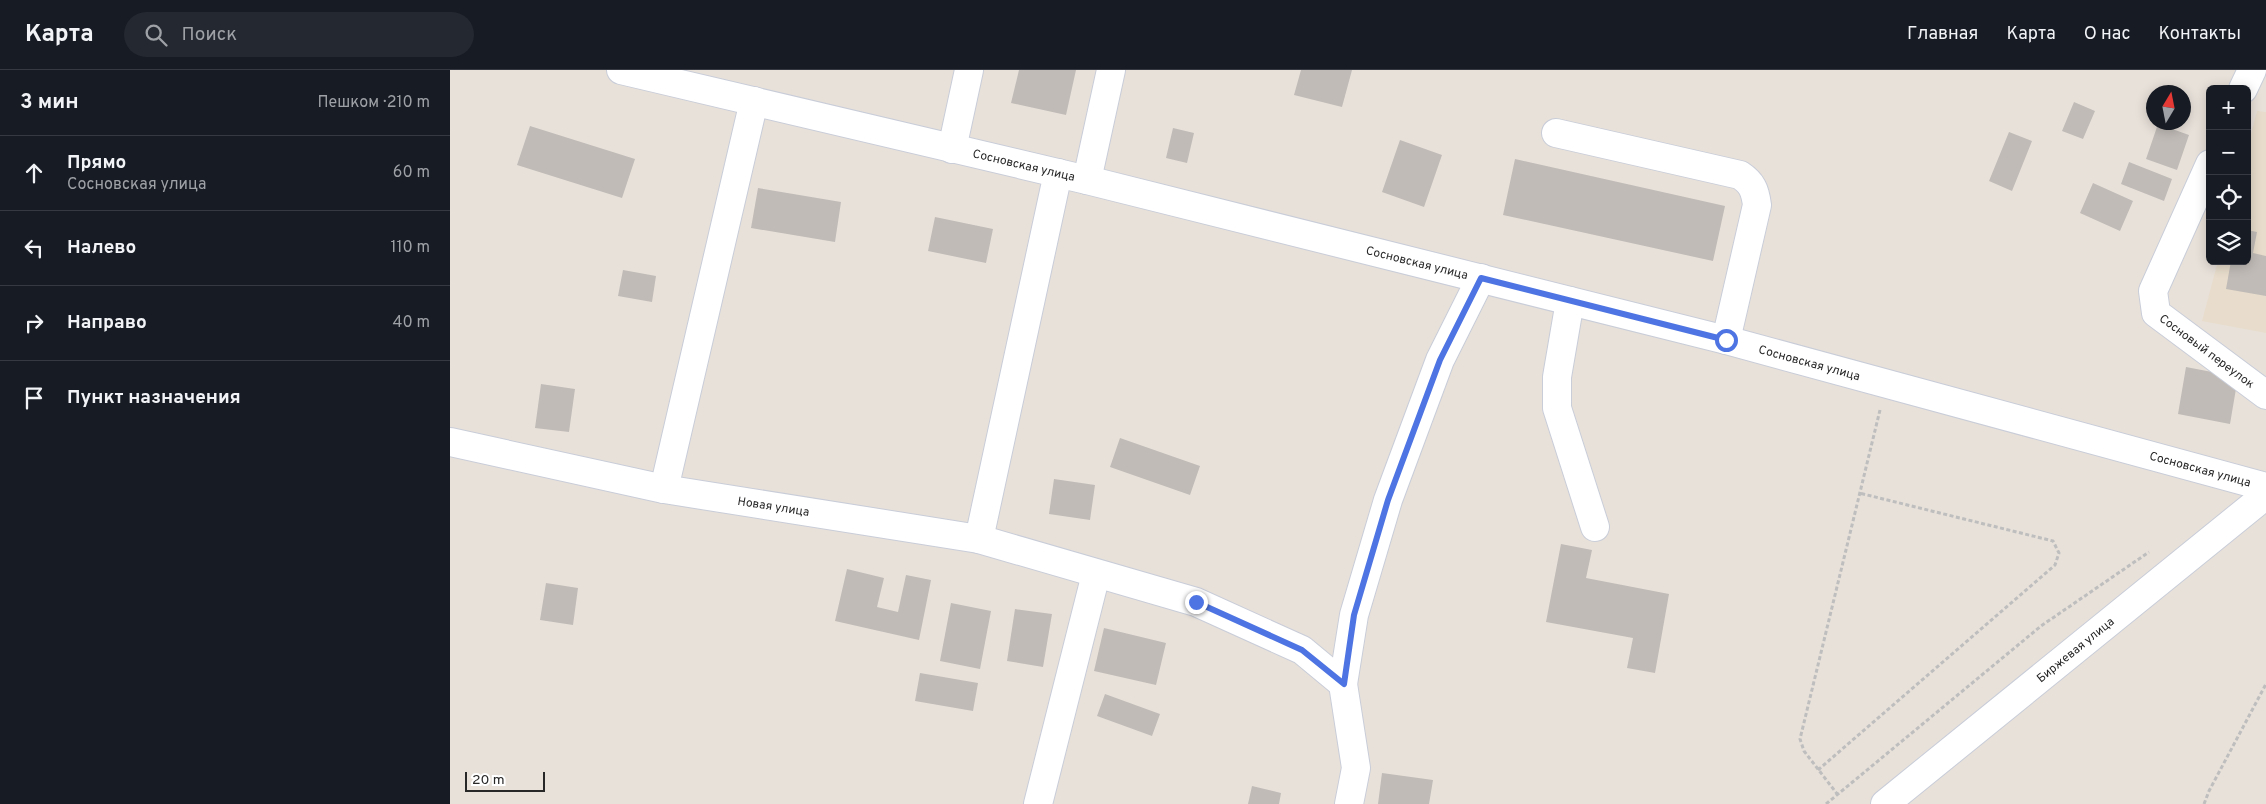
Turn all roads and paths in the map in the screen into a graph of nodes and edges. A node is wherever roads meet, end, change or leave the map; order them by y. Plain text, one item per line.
1 (621, 70) edge
2 (970, 70) edge
3 (1111, 70) edge
4 (2252, 70) edge
5 (2245, 85) edge
6 (754, 101) junction
7 (1556, 133) dead end
8 (952, 148) junction
9 (1058, 173) junction
10 (2206, 173) edge
11 (1087, 180) junction
12 (1481, 278) junction
13 (1570, 301) junction
14 (1726, 340) junction
15 (1886, 384) junction
16 (2266, 395) edge
17 (450, 442) edge
18 (2266, 488) edge
19 (664, 489) junction
20 (1859, 493) junction
21 (2266, 495) edge
22 (1595, 527) dead end
23 (979, 539) junction
24 (2153, 549) dead end
25 (1096, 574) junction
26 (1344, 684) junction
27 (2266, 684) edge
28 (1818, 770) junction
29 (1838, 795) junction
30 (1038, 804) edge
31 (1349, 804) edge
32 (1826, 804) edge
33 (1885, 804) edge
34 (2204, 804) edge

1 - 6 street, Сосновская улица
2 - 8 street
3 - 11 street
4 - 5 street
6 - 8 street, Сосновская улица
6 - 19 street
7 - 14 street
8 - 9 street, Сосновская улица
9 - 11 street, Сосновская улица
9 - 23 street
10 - 16 street, Сосновый переулок
11 - 12 street, Сосновская улица
12 - 13 street, Сосновская улица
12 - 26 street
13 - 14 street, Сосновская улица
13 - 22 street
14 - 15 street, Сосновская улица
15 - 18 street, Сосновская улица
15 - 20 path
17 - 19 street, Новая улица
19 - 23 street, Новая улица
20 - 28 path
20 - 28 path
21 - 33 street, Биржевая улица
23 - 25 street, Новая улица
24 - 29 path
25 - 26 street, Новая улица
25 - 30 street
26 - 31 street
27 - 34 path
28 - 29 path
29 - 32 path

